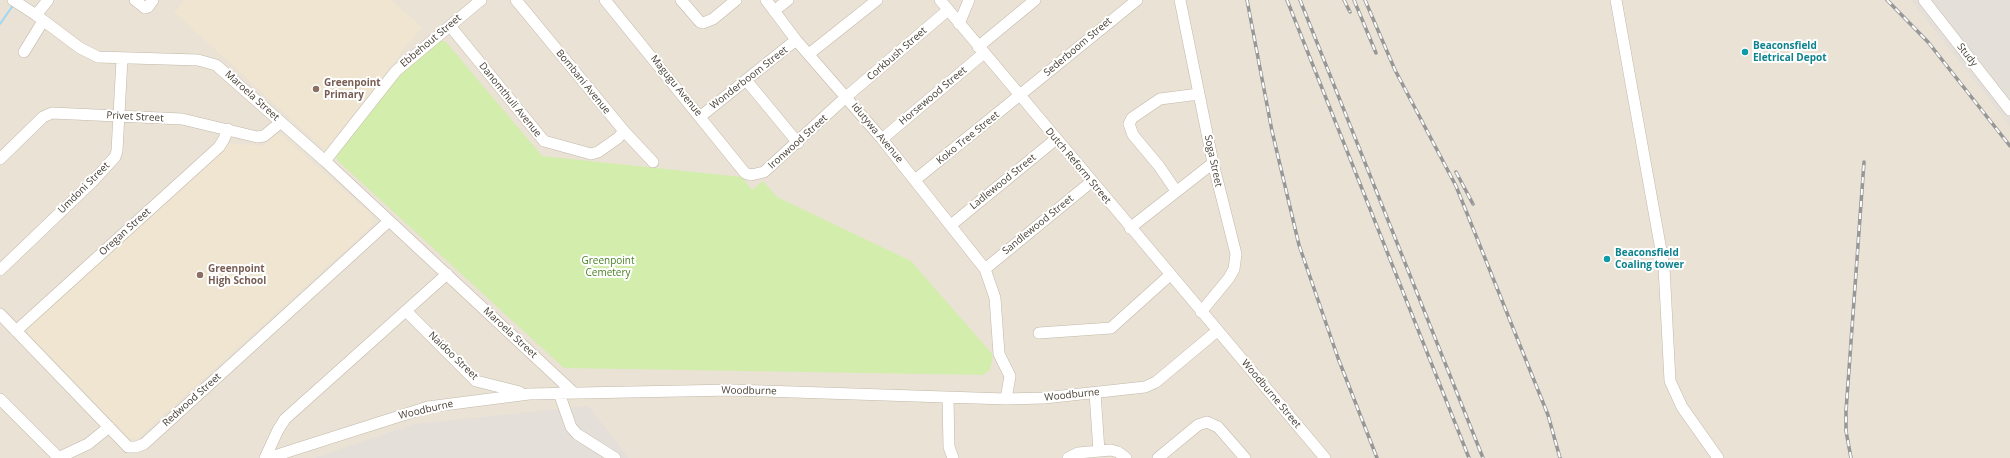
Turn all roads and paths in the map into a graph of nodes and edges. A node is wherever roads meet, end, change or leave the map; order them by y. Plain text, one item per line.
1 (48, 0) edge
2 (135, 0) edge
3 (153, 0) edge
4 (481, 0) edge
5 (516, 0) edge
6 (605, 0) edge
7 (681, 0) edge
8 (736, 0) edge
9 (766, 0) edge
10 (788, 0) edge
11 (877, 0) edge
12 (940, 0) edge
13 (969, 0) edge
14 (1035, 0) edge
15 (1135, 0) edge
16 (1180, 0) edge
17 (1616, 0) edge
18 (1924, 0) edge
19 (15, 1) edge
20 (948, 10) junction
21 (774, 11) junction
22 (40, 18) junction
23 (959, 24) junction
24 (450, 26) junction
25 (796, 40) junction
26 (981, 50) junction
27 (24, 52) dead end
28 (809, 54) junction
29 (122, 59) junction
30 (746, 80) junction
31 (1199, 94) junction
32 (1020, 96) junction
33 (846, 97) junction
34 (2010, 110) edge
35 (118, 116) junction
36 (701, 116) junction
37 (281, 122) junction
38 (228, 130) junction
39 (624, 132) junction
40 (882, 139) junction
41 (1056, 139) junction
42 (798, 143) junction
43 (0, 159) edge
44 (325, 161) junction
45 (653, 162) dead end
46 (1213, 163) junction
47 (745, 173) joint
48 (915, 180) junction
49 (1091, 182) junction
50 (1176, 191) junction
51 (389, 221) junction
52 (951, 225) junction
53 (1130, 228) junction
54 (985, 268) junction
55 (0, 270) edge
56 (447, 274) junction
57 (1170, 275) junction
58 (407, 312) junction
59 (1201, 312) junction
60 (0, 314) edge
61 (16, 331) junction
62 (1217, 331) junction
63 (1039, 333) dead end
64 (559, 393) junction
65 (574, 393) junction
66 (1095, 393) junction
67 (529, 394) junction
68 (948, 398) junction
69 (1006, 400) junction
70 (1, 404) edge
71 (109, 427) junction
72 (1099, 451) junction
73 (271, 457) edge
74 (58, 458) edge
75 (615, 458) edge
76 (953, 458) edge
77 (1068, 458) edge
78 (1126, 458) edge
79 (1158, 458) edge
80 (1245, 458) edge
81 (1325, 458) edge
82 (1718, 458) edge

1 - 22 street
2 - 3 street
4 - 24 street, Ebbehout Street
5 - 39 street, Bombani Avenue
6 - 36 street, Magugu Avenue
7 - 8 street
9 - 21 street, Idutywa Avenue
10 - 21 street
11 - 28 street
12 - 20 street, Dutch Reform Street
13 - 23 street
14 - 26 street, Horsewood Street
15 - 32 street, Sederboom Street
16 - 31 street, Soga Street
17 - 82 street
18 - 34 street, Study
19 - 22 street, Maroela Street
20 - 23 street, Dutch Reform Street
20 - 33 street, Corkbush Street
21 - 25 street, Idutywa Avenue
22 - 27 street
22 - 29 street, Maroela Street
23 - 26 street, Dutch Reform Street
24 - 39 street, Danomthuli Avenue
24 - 44 street, Ebbehout Street
25 - 28 street, Idutywa Avenue
25 - 30 street, Wonderboom Street
26 - 32 street, Dutch Reform Street
26 - 40 street, Horsewood Street
28 - 33 street, Idutywa Avenue
29 - 35 street, Umdoni Street
29 - 37 street, Maroela Street
30 - 36 street, Wonderboom Street
30 - 42 street
31 - 46 street, Soga Street
31 - 50 street
32 - 41 street, Dutch Reform Street
32 - 48 street, Koko Tree Street
33 - 40 street, Idutywa Avenue
33 - 42 street, Ironwood Street
35 - 38 street, Privet Street
35 - 43 street, Privet Street
35 - 55 street, Umdoni Street
36 - 47 street, Magugu Avenue
37 - 38 street, Privet Street
37 - 44 street, Maroela Street
38 - 61 street, Oregan Street
39 - 45 street, Bombani Avenue
40 - 48 street, Idutywa Avenue
41 - 49 street, Dutch Reform Street
41 - 52 street, Ladlewood Street
42 - 47 street, Ironwood Street
44 - 51 street, Maroela Street
46 - 50 street
46 - 59 street, Soga Street
48 - 52 street, Idutywa Avenue
49 - 53 street, Dutch Reform Street
49 - 54 street, Sandlewood Street
50 - 53 street
51 - 56 street, Maroela Street
51 - 71 street, Redwood Street
52 - 54 street, Idutywa Avenue
53 - 57 street, Dutch Reform Street
54 - 69 street, Idutywa Avenue
56 - 58 street
56 - 65 street, Maroela Street
57 - 59 street, Dutch Reform Street
57 - 63 street
58 - 67 street, Naidoo Street
58 - 73 street
59 - 62 street, Dutch Reform Street
60 - 61 street, Redwood Street
61 - 71 street, Redwood Street
62 - 66 street, Woodburne
62 - 81 street, Woodburne Street
64 - 65 street, Woodburne
64 - 67 street, Woodburne
64 - 75 street
65 - 68 street, Woodburne
66 - 69 street, Woodburne
66 - 72 street
67 - 73 street, Woodburne
68 - 69 street, Woodburne
68 - 76 street
70 - 74 street
71 - 74 street
72 - 77 street
72 - 78 street
79 - 80 street

